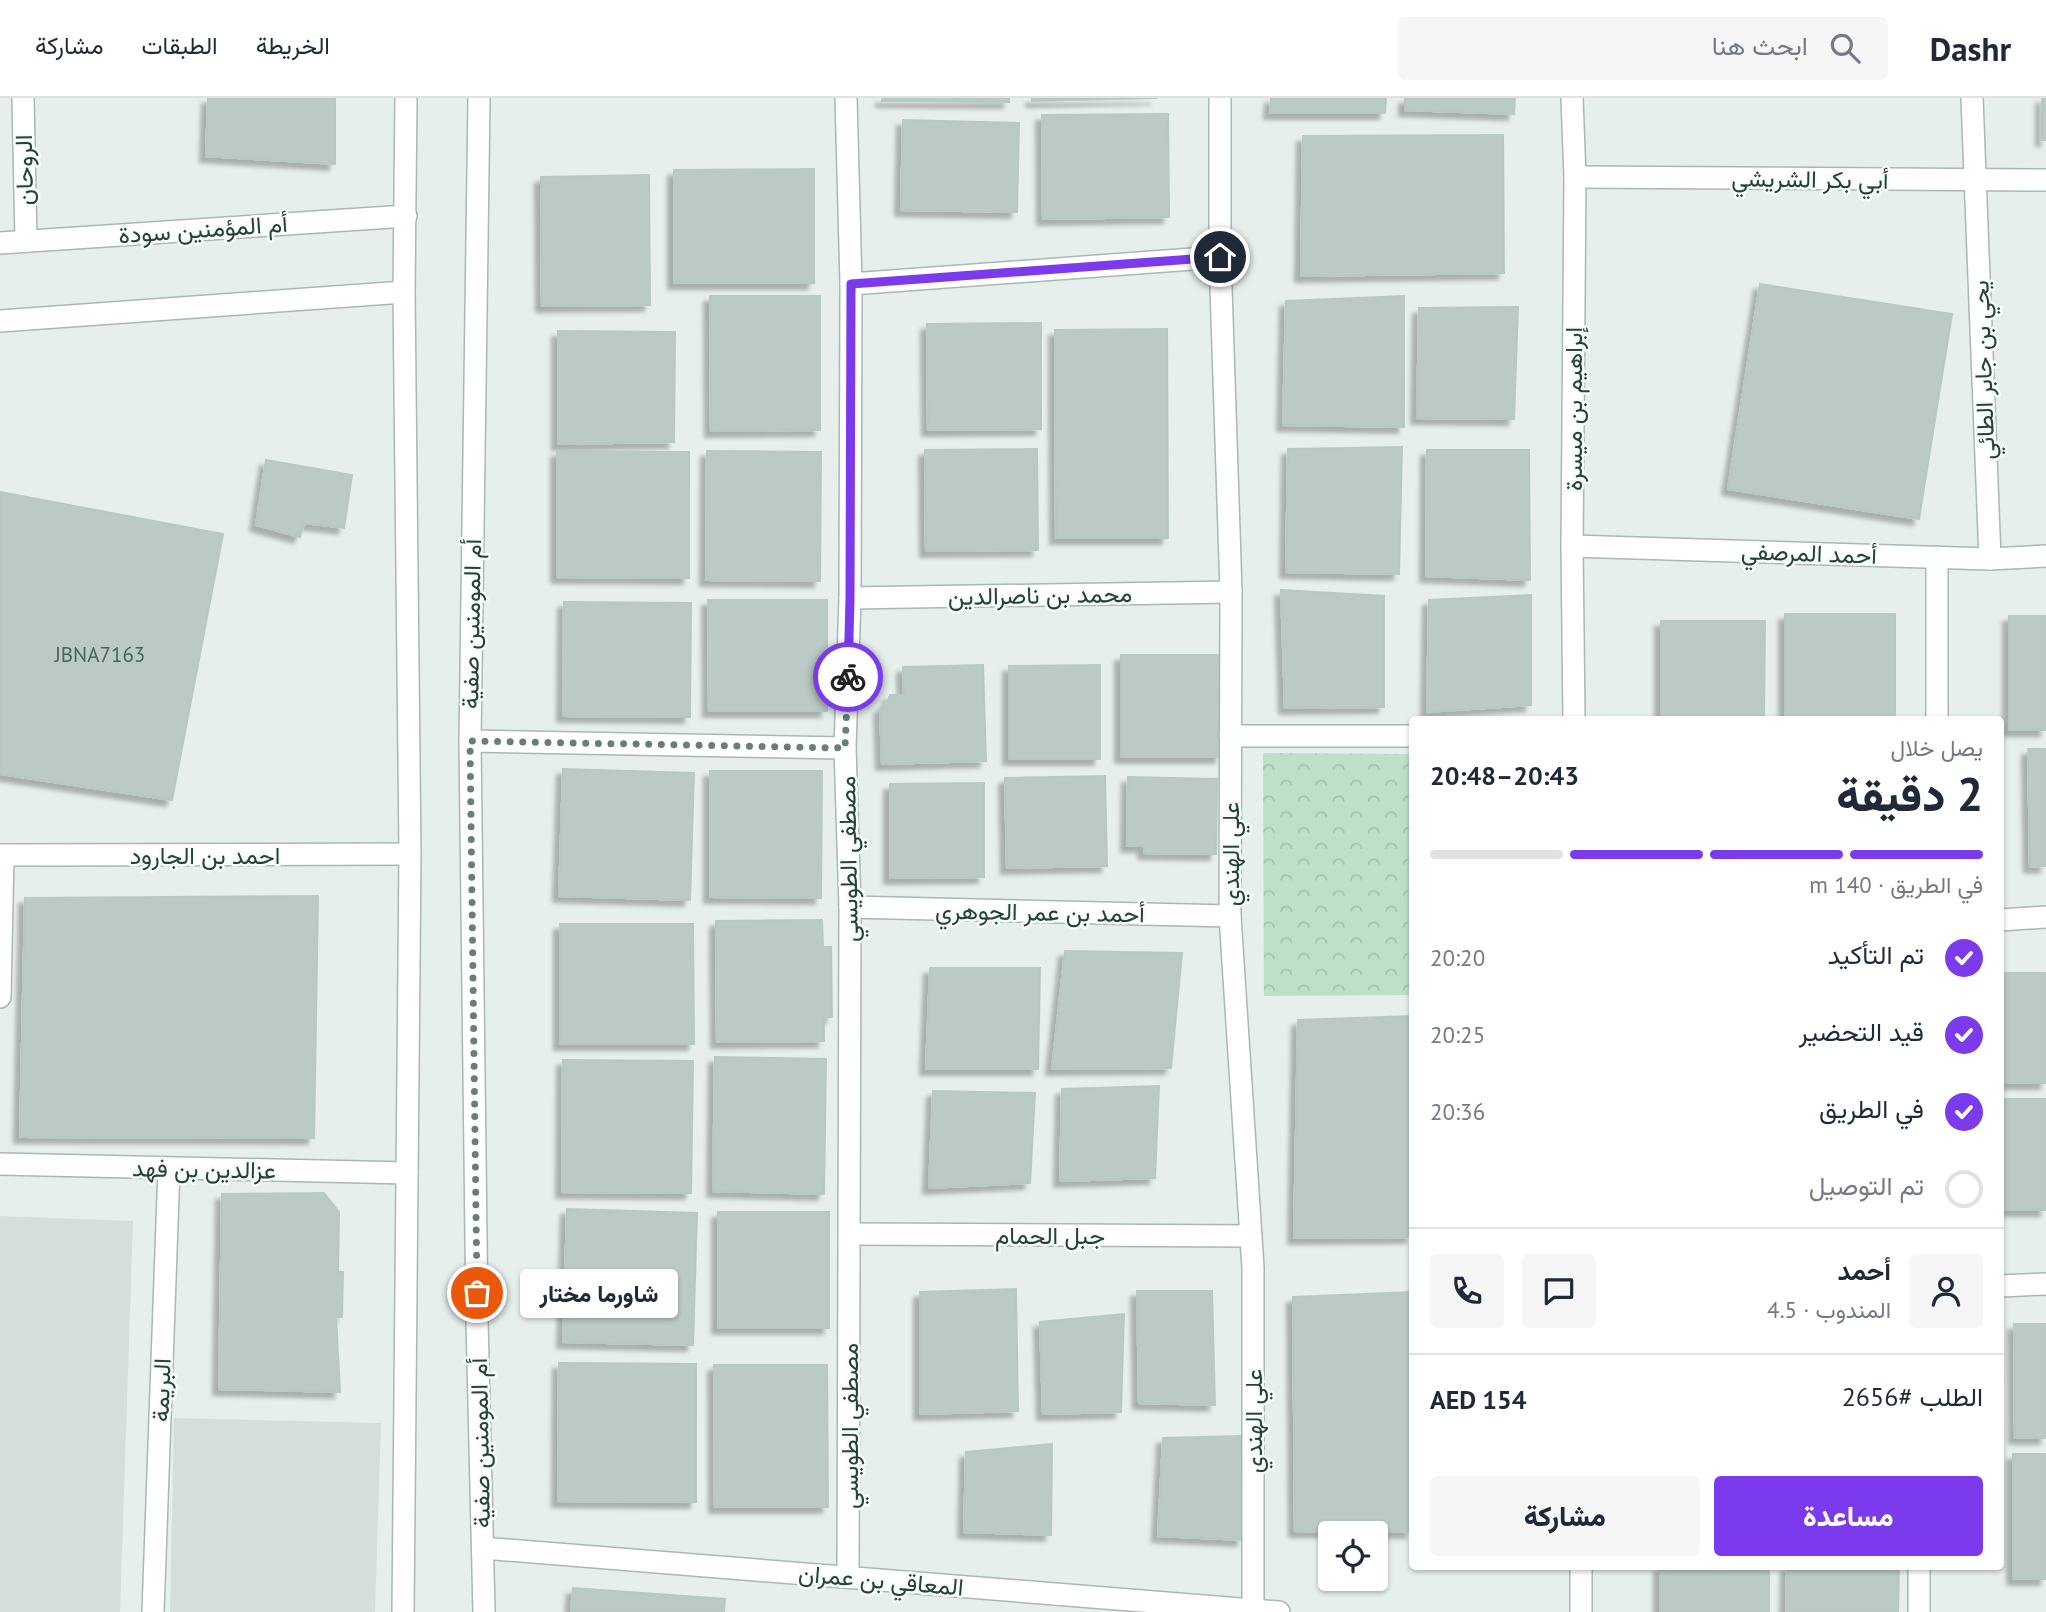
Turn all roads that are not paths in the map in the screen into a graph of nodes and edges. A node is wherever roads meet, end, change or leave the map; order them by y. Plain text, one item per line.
1 (23, 98) edge
2 (406, 98) edge
3 (479, 98) edge
4 (846, 98) edge
5 (1220, 98) edge
6 (1572, 98) edge
7 (1972, 98) edge
8 (1575, 177) junction
9 (2046, 180) edge
10 (1975, 181) junction
11 (406, 216) junction
12 (26, 242) junction
13 (0, 243) edge
14 (1220, 257) junction
15 (851, 284) junction
16 (404, 292) junction
17 (0, 321) edge
18 (1572, 546) junction
19 (2046, 556) edge
20 (1937, 557) junction
21 (1990, 559) junction
22 (1231, 592) junction
23 (850, 598) junction
24 (1574, 716) edge
25 (1937, 716) edge
26 (1230, 736) junction
27 (1409, 736) edge
28 (470, 741) junction
29 (845, 748) junction
30 (410, 854) junction
31 (2, 855) edge
32 (850, 907) junction
33 (1230, 916) junction
34 (2046, 917) edge
35 (2004, 920) edge
36 (0, 997) edge
37 (0, 1164) edge
38 (169, 1168) junction
39 (407, 1173) junction
40 (850, 1234) junction
41 (1251, 1236) junction
42 (2046, 1284) edge
43 (2004, 1286) edge
44 (483, 1548) junction
45 (1581, 1570) edge
46 (1919, 1570) edge
47 (848, 1577) junction
48 (1253, 1610) junction
49 (153, 1612) edge
50 (403, 1612) edge
51 (484, 1612) edge
52 (1279, 1612) edge
53 (1581, 1612) edge
54 (1919, 1612) edge

1 - 12 street, الروحان
2 - 11 street
3 - 28 street, أم المومنين صفية
4 - 15 street, مصطفي الطويسي
5 - 14 street, علي الهندي
6 - 8 street, إبراهيم بن ميسرة
7 - 10 street, يحي بن جابر الطائي
8 - 10 street, أبي بكر الشريشي
8 - 18 street, إبراهيم بن ميسرة
9 - 10 street, أبي بكر الشريشي
10 - 21 street, يحي بن جابر الطائي
11 - 12 street, أم المؤمنين سودة
11 - 16 street
12 - 13 street, أم المؤمنين سودة
14 - 15 street
14 - 22 street, علي الهندي
15 - 23 street, مصطفي الطويسي
16 - 17 street
16 - 30 street
18 - 20 street, أحمد المرصفي
18 - 24 street, إبراهيم بن ميسرة
19 - 21 street, أحمد المرصفي
20 - 21 street, أحمد المرصفي
20 - 25 street
22 - 23 street, محمد بن ناصرالدين
22 - 26 street, علي الهندي
23 - 29 street, مصطفي الطويسي
26 - 27 street
26 - 33 street, علي الهندي
28 - 29 street
28 - 44 street, أم المومنين صفية
29 - 32 street, مصطفي الطويسي
30 - 31 street, احمد بن الجارود
30 - 39 street
31 - 36 street
32 - 33 street, أحمد بن عمر الجوهري
32 - 40 street, مصطفي الطويسي
33 - 41 street, علي الهندي
34 - 35 street
37 - 38 street, عزالدين بن فهد
38 - 39 street, عزالدين بن فهد
38 - 49 street, البريمة
39 - 50 street
40 - 41 street, جبل الحمام
40 - 47 street, مصطفي الطويسي
41 - 48 street, علي الهندي
42 - 43 street
44 - 47 street, المعاقي بن عمران
44 - 51 street, أم المومنين صفية
45 - 53 street
46 - 54 street
47 - 48 street, المعاقي بن عمران
48 - 52 street, المعاقي بن عمران

